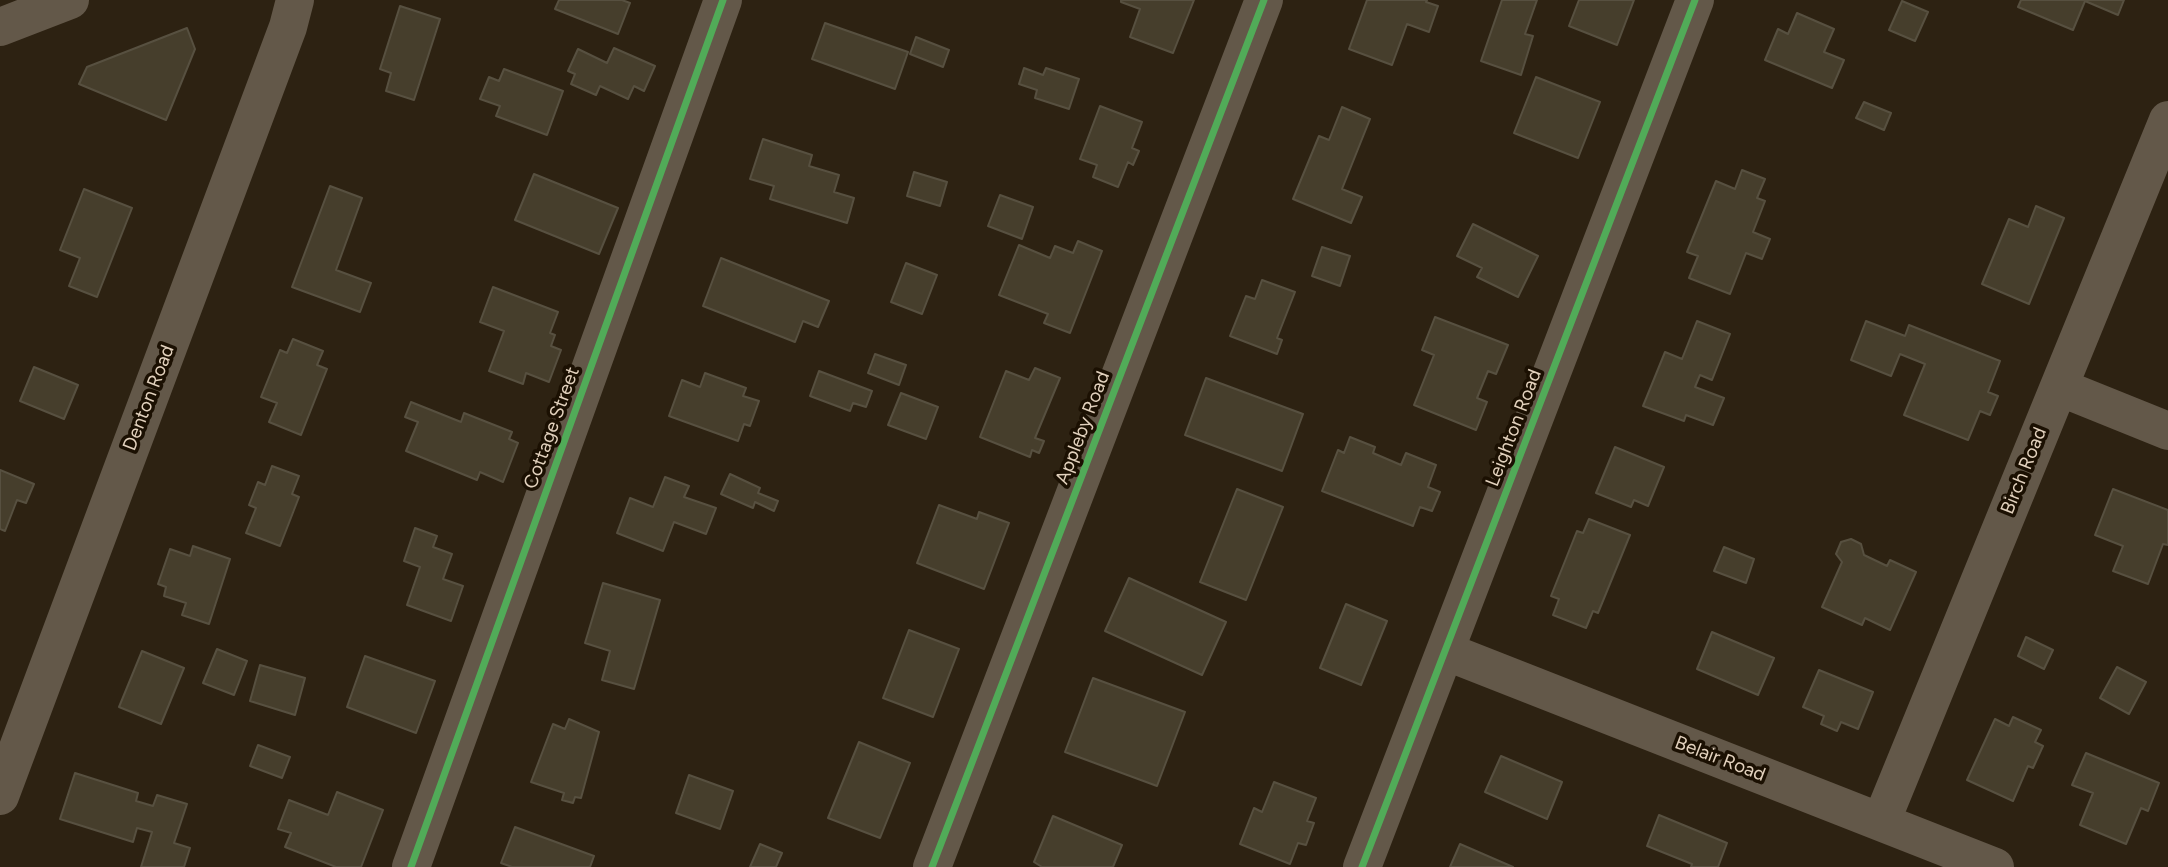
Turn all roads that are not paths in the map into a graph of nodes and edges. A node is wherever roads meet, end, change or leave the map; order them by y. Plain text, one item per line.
1 (70, 0) edge
2 (295, 0) edge
3 (723, 0) edge
4 (1264, 0) edge
5 (1695, 0) edge
6 (0, 27) edge
7 (2168, 120) edge
8 (2059, 387) junction
9 (2168, 430) edge
10 (1445, 651) junction
11 (0, 796) edge
12 (1881, 822) junction
13 (411, 867) edge
14 (932, 867) edge
15 (1362, 867) edge
16 (1995, 867) edge

1 - 6 street
2 - 11 street, Denton Road
3 - 13 street, Cottage Street
4 - 14 street, Appleby Road
5 - 10 street, Leighton Road
7 - 8 street, Birch Road
8 - 9 street
8 - 12 street, Birch Road
10 - 12 street, Belair Road
10 - 15 street, Leighton Road
12 - 16 street, Belair Road

